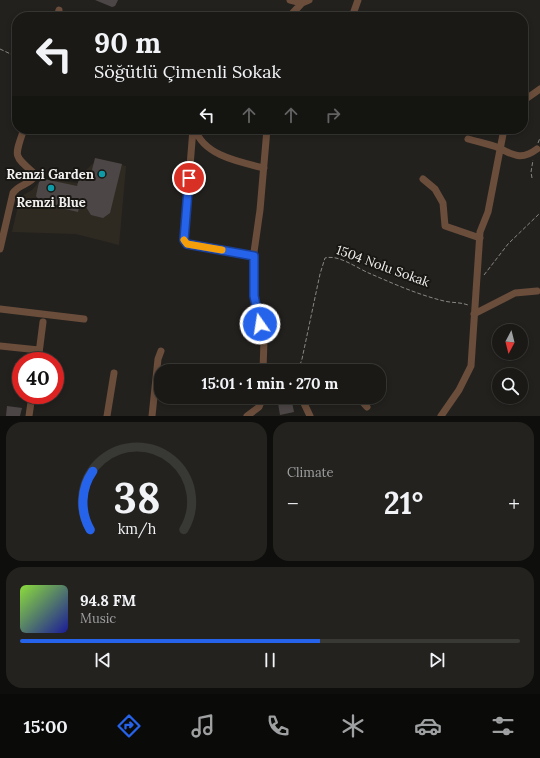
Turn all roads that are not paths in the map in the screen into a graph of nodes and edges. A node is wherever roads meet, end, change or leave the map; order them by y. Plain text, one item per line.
1 (290, 0) edge
2 (309, 0) edge
3 (358, 0) edge
4 (302, 3) junction
5 (294, 12) edge
6 (354, 12) edge
7 (540, 90) edge
8 (528, 98) edge
9 (22, 134) edge
10 (194, 134) edge
11 (196, 134) edge
12 (267, 134) edge
13 (503, 134) edge
14 (468, 139) dead end
15 (500, 148) junction
16 (537, 149) dead end
17 (264, 168) junction
18 (424, 179) dead end
19 (2, 230) edge
20 (480, 238) junction
21 (0, 249) edge
22 (254, 256) junction
23 (537, 291) dead end
24 (0, 309) edge
25 (474, 310) junction
26 (84, 319) dead end
27 (42, 322) dead end
28 (0, 346) edge
29 (39, 350) joint
30 (161, 351) dead end
31 (263, 364) edge
32 (114, 373) dead end
33 (31, 404) edge
34 (259, 404) edge
35 (304, 404) edge
36 (364, 404) edge
37 (367, 407) dead end
38 (29, 416) edge
39 (107, 416) edge
40 (152, 416) edge
41 (247, 416) edge
42 (310, 416) edge
43 (441, 416) edge

1 - 4 street
2 - 4 street
3 - 6 street
4 - 5 street
7 - 8 street
9 - 19 street
10 - 22 street
11 - 17 street
12 - 17 street
13 - 15 street
14 - 15 street
15 - 16 street
15 - 20 street
17 - 22 street
18 - 20 street
19 - 21 street
20 - 25 street
22 - 31 street
23 - 25 street
24 - 26 street
25 - 43 street
27 - 29 street
28 - 29 street
30 - 40 street
32 - 39 street
33 - 38 street
34 - 41 street
35 - 42 street
36 - 37 street

